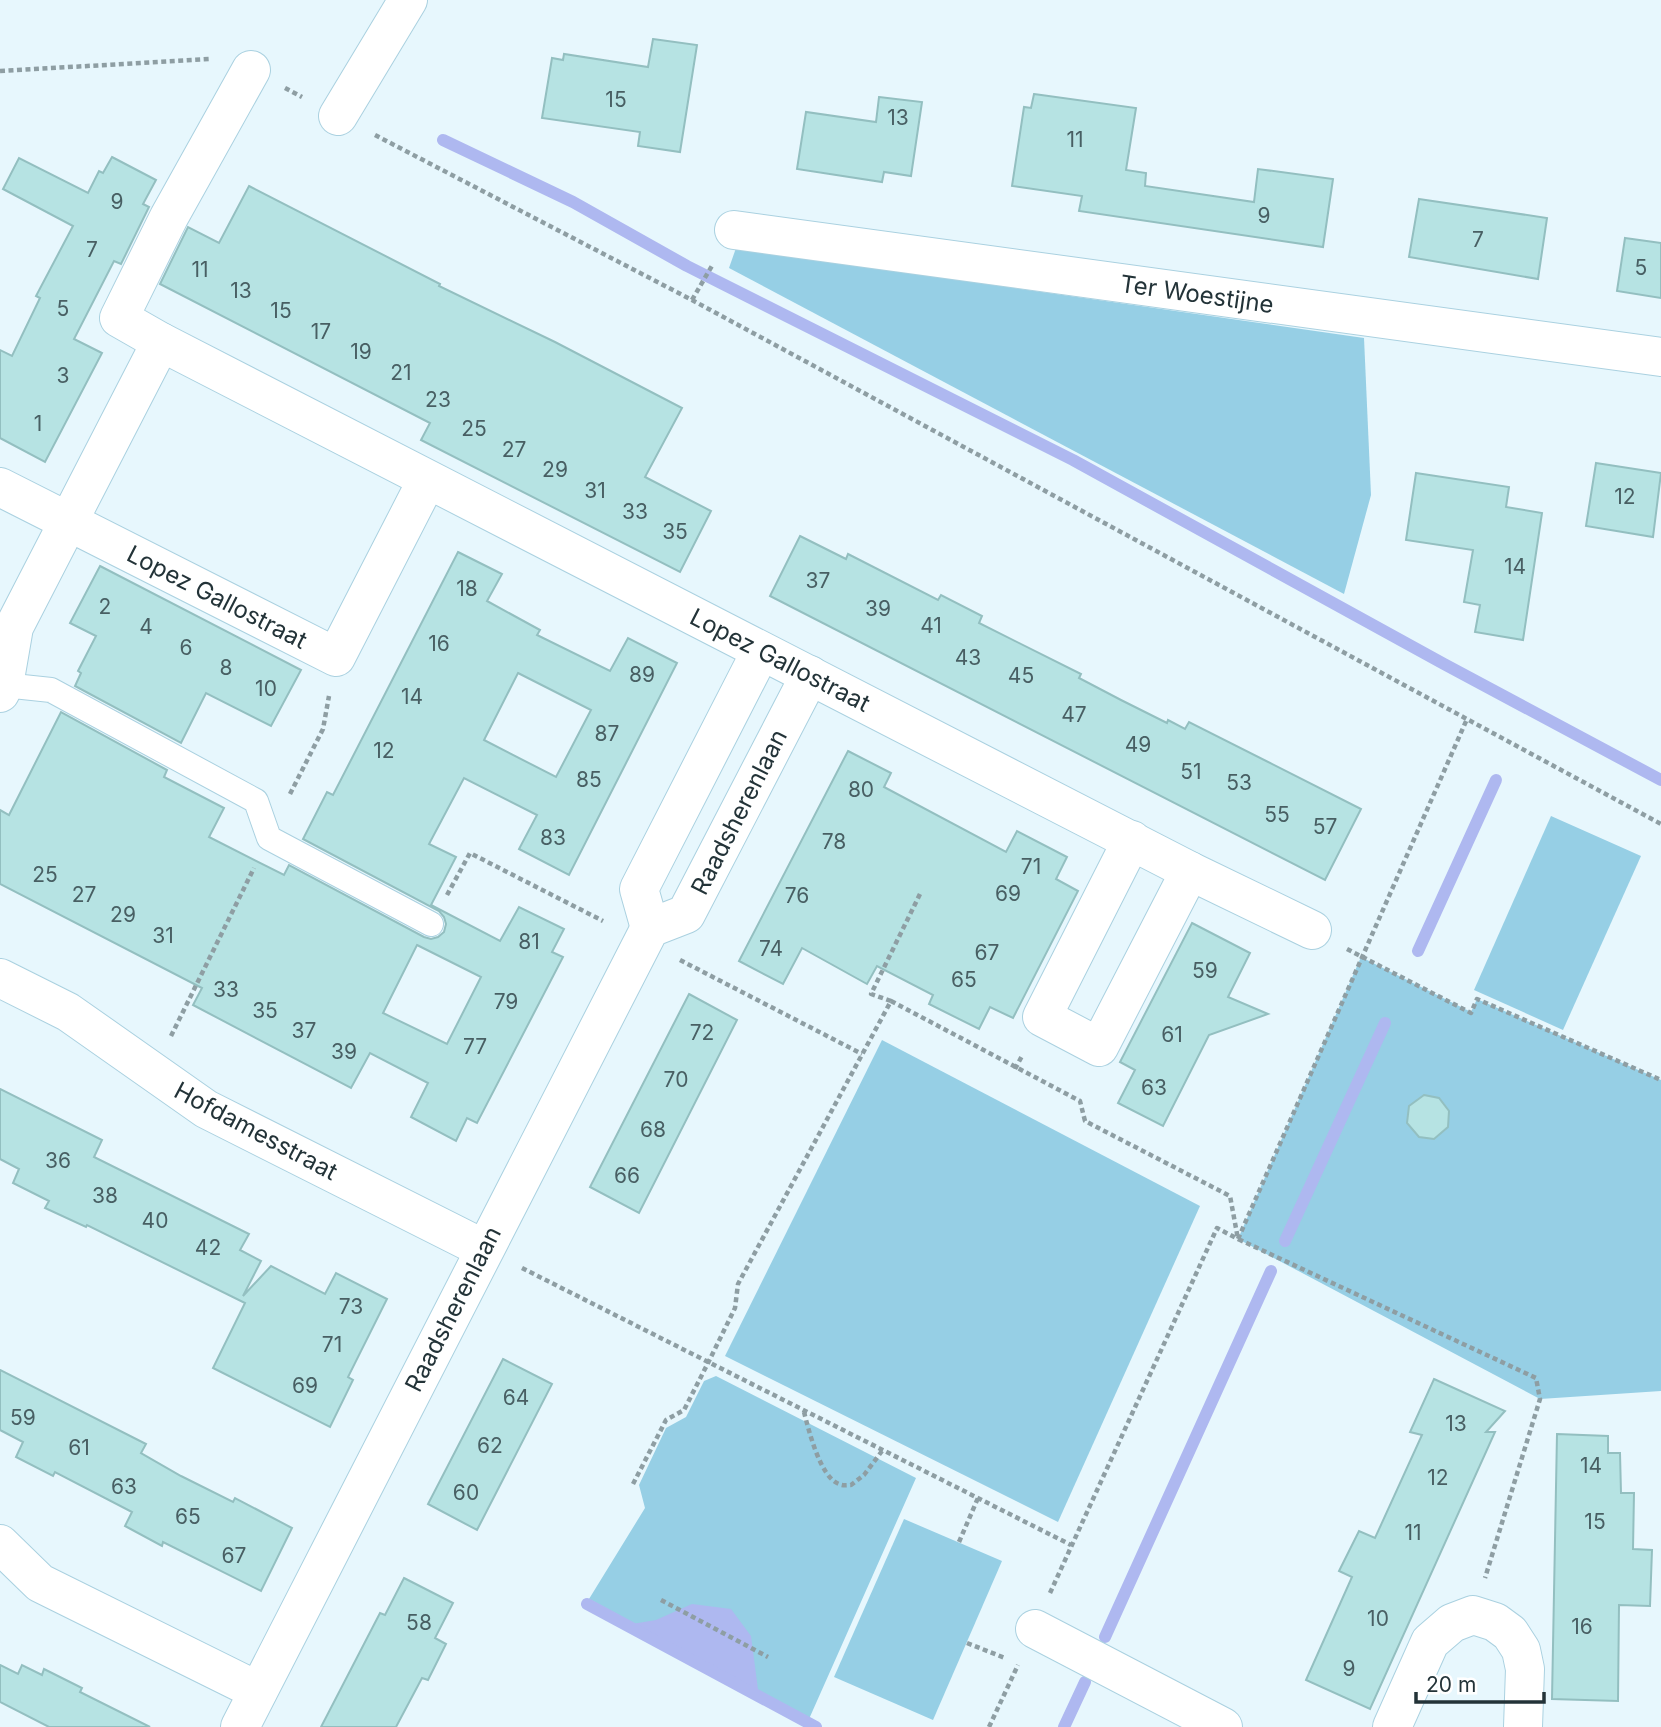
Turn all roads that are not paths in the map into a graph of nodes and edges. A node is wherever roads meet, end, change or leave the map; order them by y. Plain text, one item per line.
1 (408, 0) edge
2 (251, 70) road end
3 (338, 116) road end
4 (734, 230) dead end
5 (161, 342) junction
6 (1661, 357) edge
7 (427, 480) junction
8 (0, 487) edge
9 (69, 522) junction
10 (761, 651) junction
11 (810, 675) junction
12 (2, 689) edge
13 (1132, 840) junction
14 (1190, 871) junction
15 (431, 924) road end
16 (1312, 930) road end
17 (647, 934) junction
18 (0, 978) edge
19 (484, 1249) junction
20 (0, 1544) edge
21 (1035, 1629) road end
22 (258, 1691) junction
23 (240, 1727) edge
24 (1223, 1727) edge
25 (1392, 1727) edge
26 (1523, 1727) edge

1 - 3 street
2 - 5 street, Lopez Gallostraat
4 - 6 street, Ter Woestijne
5 - 7 street, Lopez Gallostraat
5 - 9 street
7 - 9 street, Lopez Gallostraat
7 - 10 street, Lopez Gallostraat
8 - 9 street
9 - 12 street
10 - 11 street, Lopez Gallostraat
10 - 17 street
11 - 13 street, Lopez Gallostraat
11 - 17 street, Raadsherenlaan
12 - 15 lane
13 - 14 street, Lopez Gallostraat
13 - 14 street
14 - 16 street, Lopez Gallostraat
17 - 19 street, Raadsherenlaan
18 - 19 street, Hofdamesstraat
19 - 22 street, Raadsherenlaan
20 - 22 street
21 - 24 street
22 - 23 street, Raadsherenlaan
25 - 26 street

